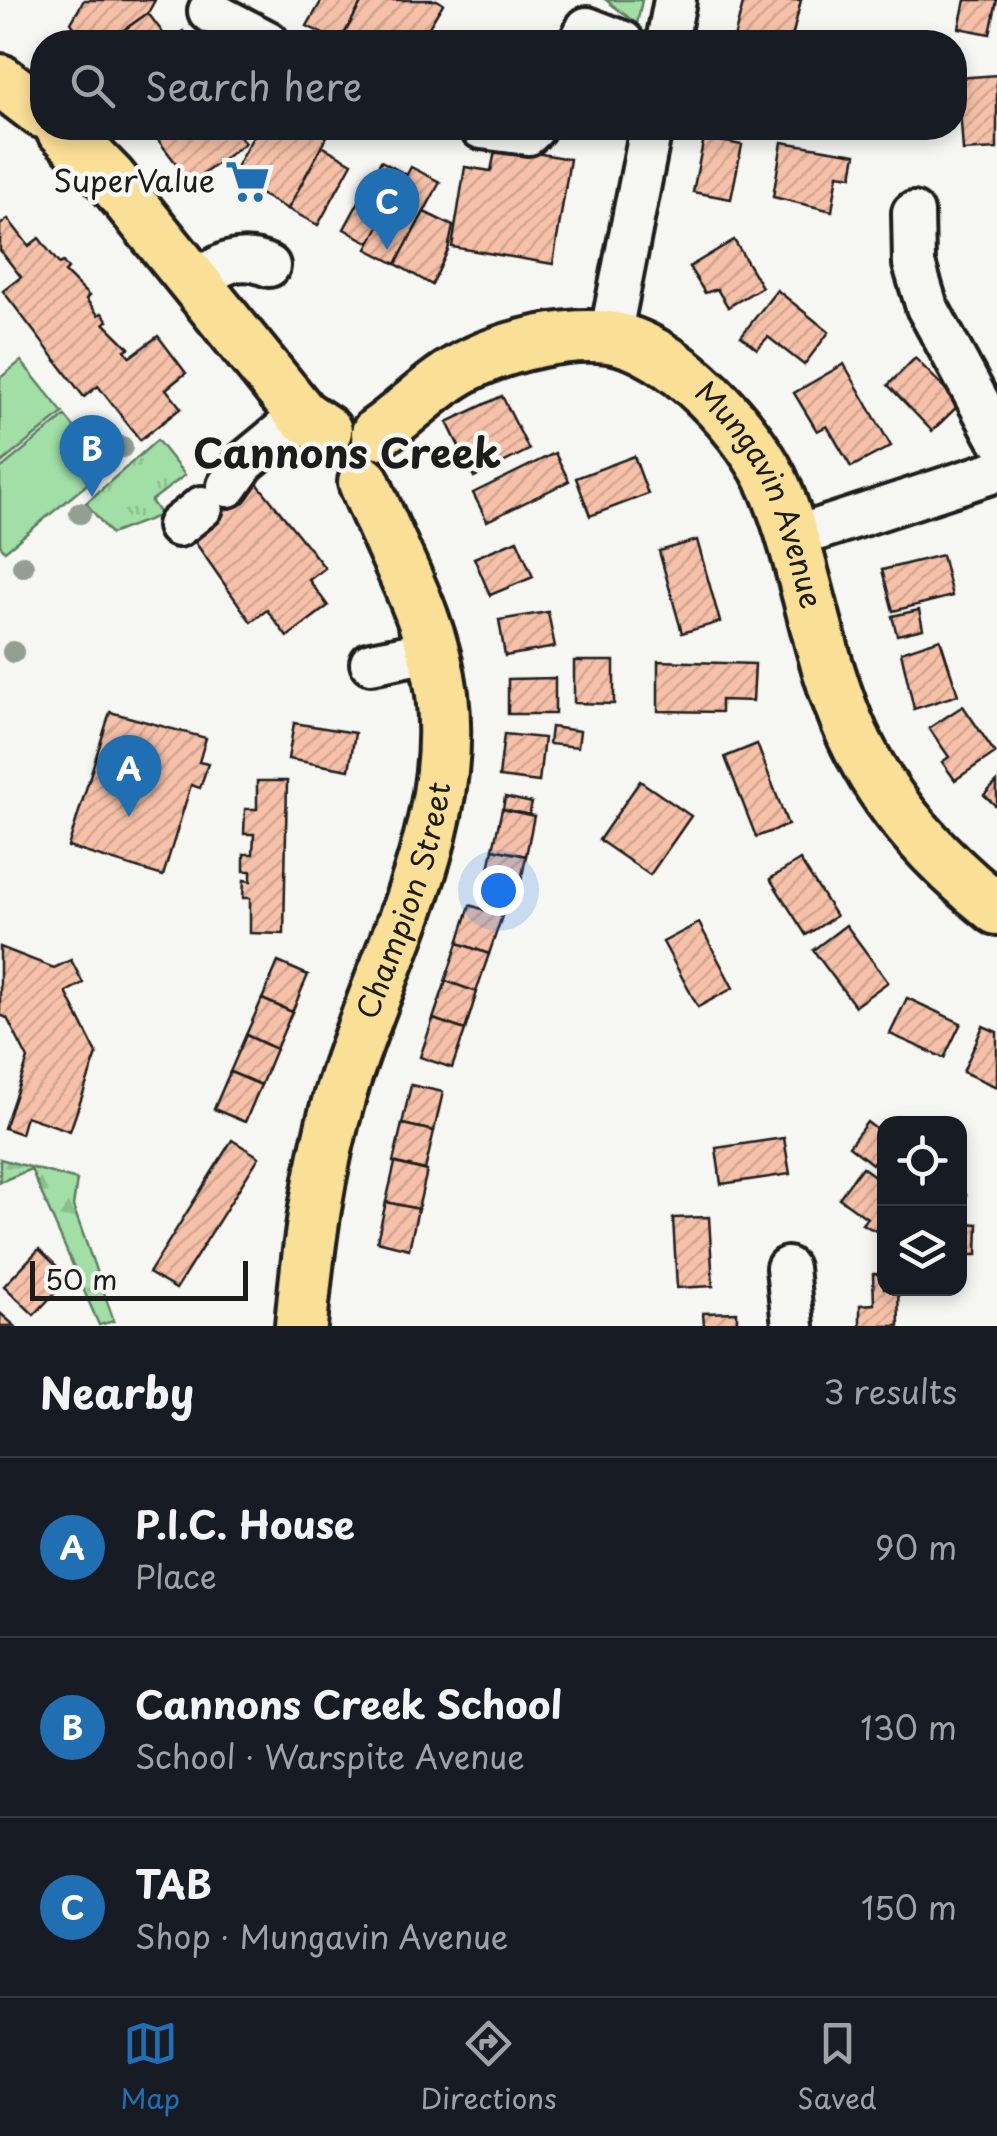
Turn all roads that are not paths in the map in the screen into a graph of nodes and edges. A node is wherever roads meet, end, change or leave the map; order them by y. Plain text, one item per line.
1 (675, 0) edge
2 (210, 11) dead end
3 (246, 30) edge
4 (669, 30) edge
5 (0, 80) edge
6 (30, 103) edge
7 (73, 140) edge
8 (649, 140) edge
9 (914, 213) dead end
10 (268, 266) dead end
11 (194, 284) junction
12 (610, 337) junction
13 (314, 423) junction
14 (377, 433) junction
15 (997, 436) edge
16 (997, 472) edge
17 (364, 482) junction
18 (202, 506) dead end
19 (792, 538) junction
20 (434, 650) junction
21 (371, 663) dead end
22 (997, 909) edge
23 (787, 1268) dead end
24 (301, 1326) edge
25 (793, 1326) edge

1 - 4 street
2 - 3 street
5 - 6 main road
7 - 11 main road
8 - 12 street
9 - 15 street
10 - 11 street
11 - 13 main road
12 - 14 main road, Mungavin Avenue
12 - 19 main road, Mungavin Avenue
13 - 14 main road
13 - 17 main road
13 - 18 street
14 - 17 main road
16 - 19 street
17 - 20 main road, Champion Street
19 - 22 main road, Mungavin Avenue
20 - 21 street
20 - 24 main road, Champion Street
23 - 25 street

